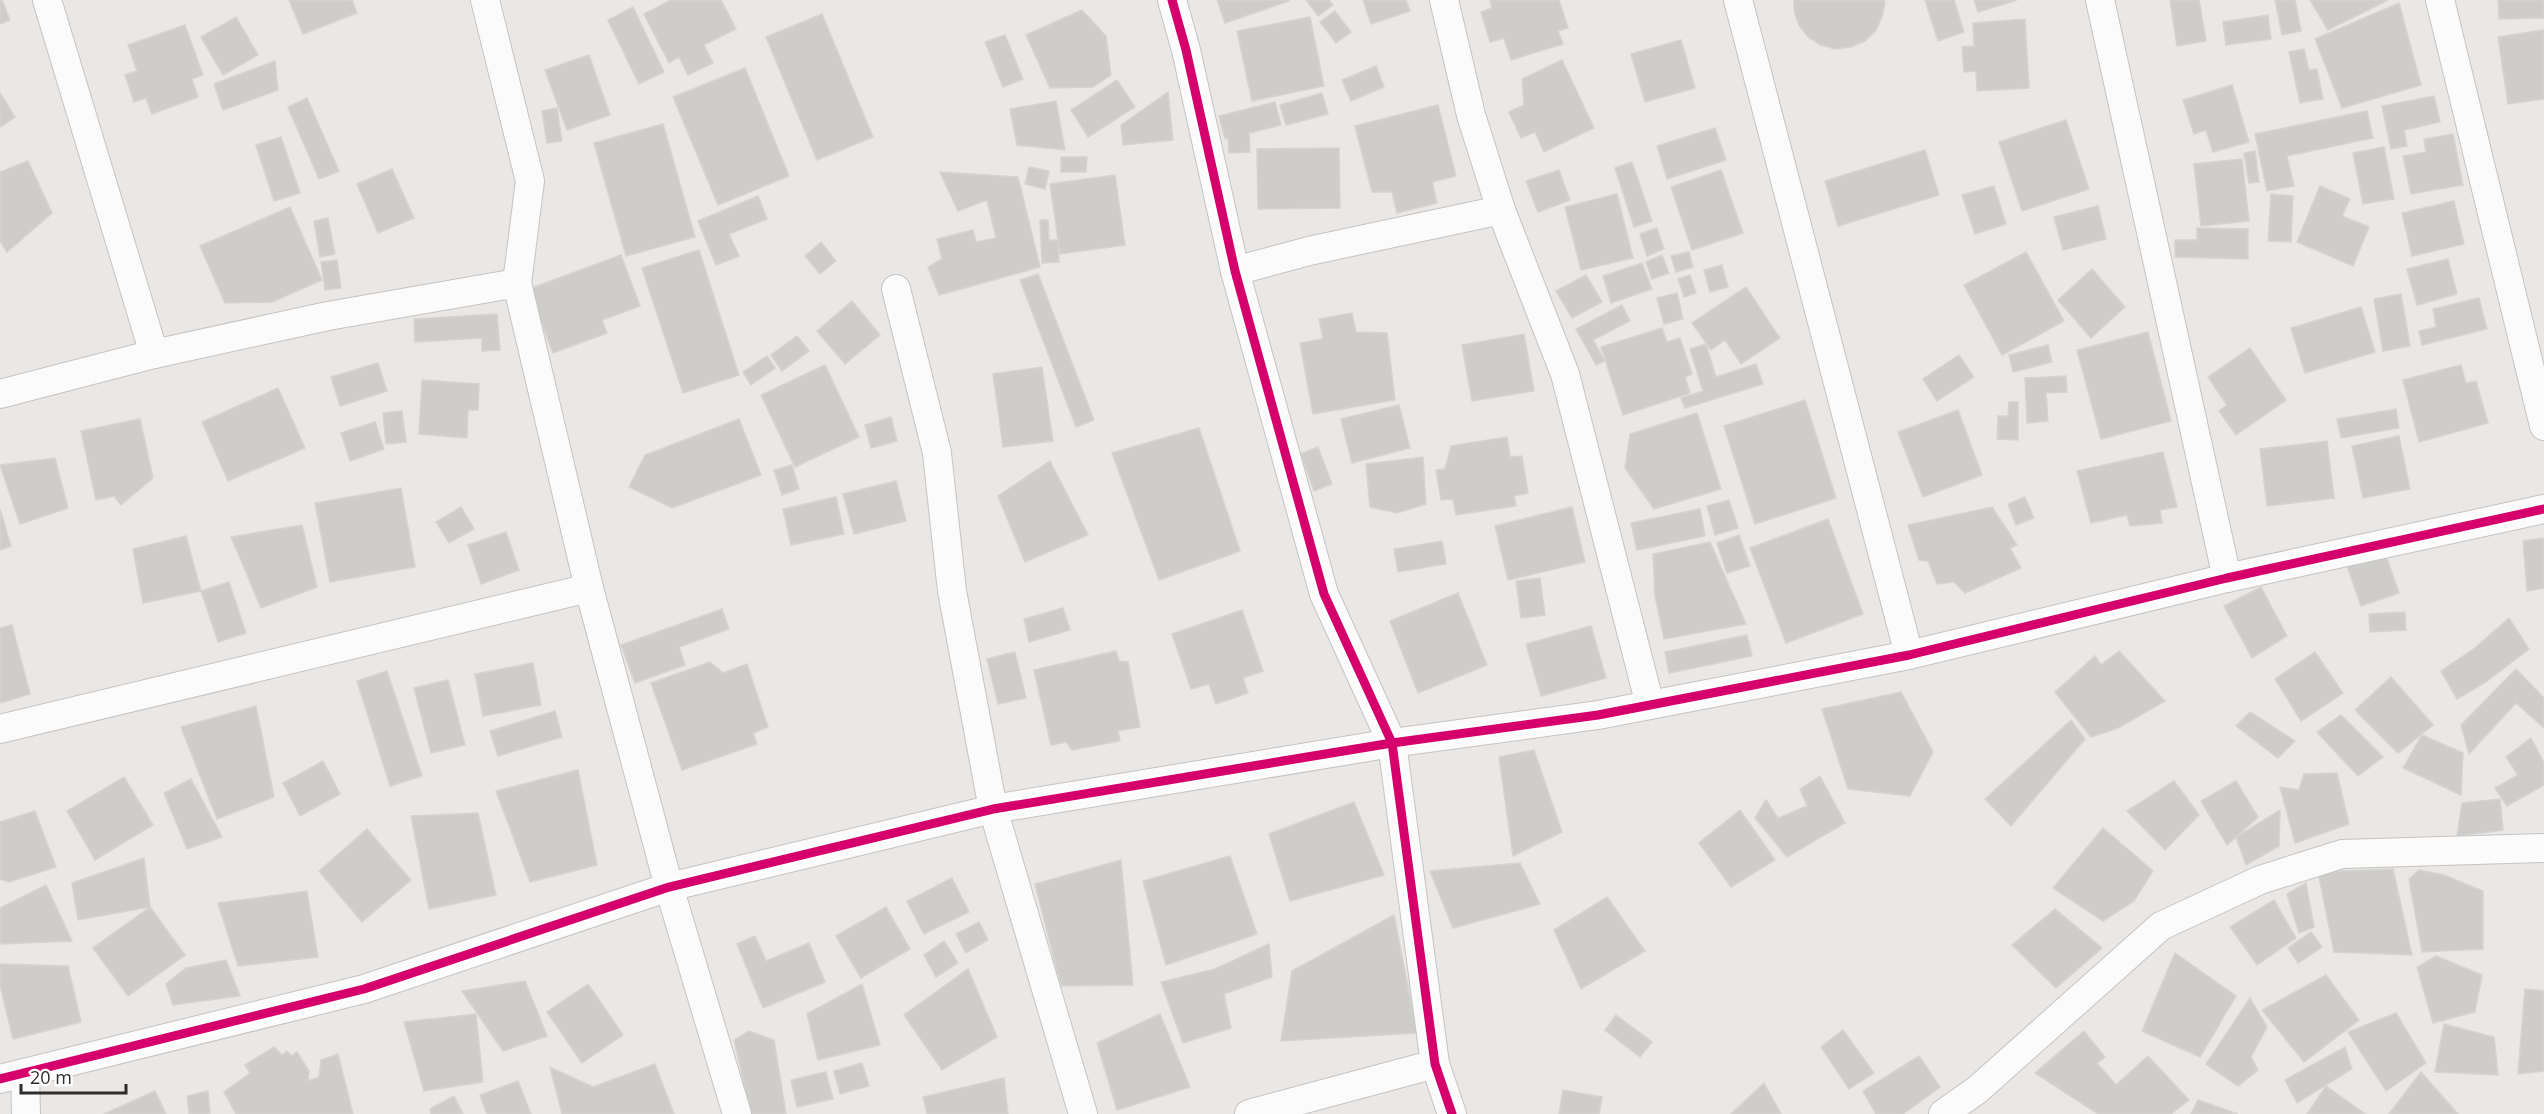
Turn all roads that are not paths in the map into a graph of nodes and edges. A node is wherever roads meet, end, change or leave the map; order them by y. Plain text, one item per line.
1 (47, 0) edge
2 (485, 0) edge
3 (1172, 0) edge
4 (1444, 0) edge
5 (1738, 0) edge
6 (2100, 0) edge
7 (2440, 0) edge
8 (1501, 210) junction
9 (1235, 271) junction
10 (518, 283) junction
11 (896, 289) dead end
12 (154, 354) junction
13 (0, 394) edge
14 (2544, 426) edge
15 (2544, 508) edge
16 (2227, 578) junction
17 (589, 588) junction
18 (1909, 655) junction
19 (1650, 705) junction
20 (0, 729) edge
21 (1392, 743) junction
22 (993, 809) junction
23 (2544, 848) edge
24 (669, 887) junction
25 (1435, 1064) junction
26 (13, 1076) edge
27 (26, 1114) edge
28 (737, 1114) edge
29 (1083, 1114) edge
30 (1250, 1114) edge
31 (1452, 1114) edge
32 (1943, 1114) edge

1 - 12 street
2 - 10 street
3 - 9 street
4 - 8 street
5 - 18 street
6 - 16 street
7 - 14 street
8 - 9 street
8 - 19 street
9 - 21 street
10 - 12 street
10 - 17 street
11 - 22 street
12 - 13 street
15 - 16 street
16 - 18 street
17 - 20 street
17 - 24 street
18 - 19 street
19 - 21 street
21 - 22 street
21 - 25 street
22 - 24 street
22 - 29 street
23 - 32 street
24 - 26 street
24 - 28 street
25 - 30 street
25 - 31 street
26 - 27 street

